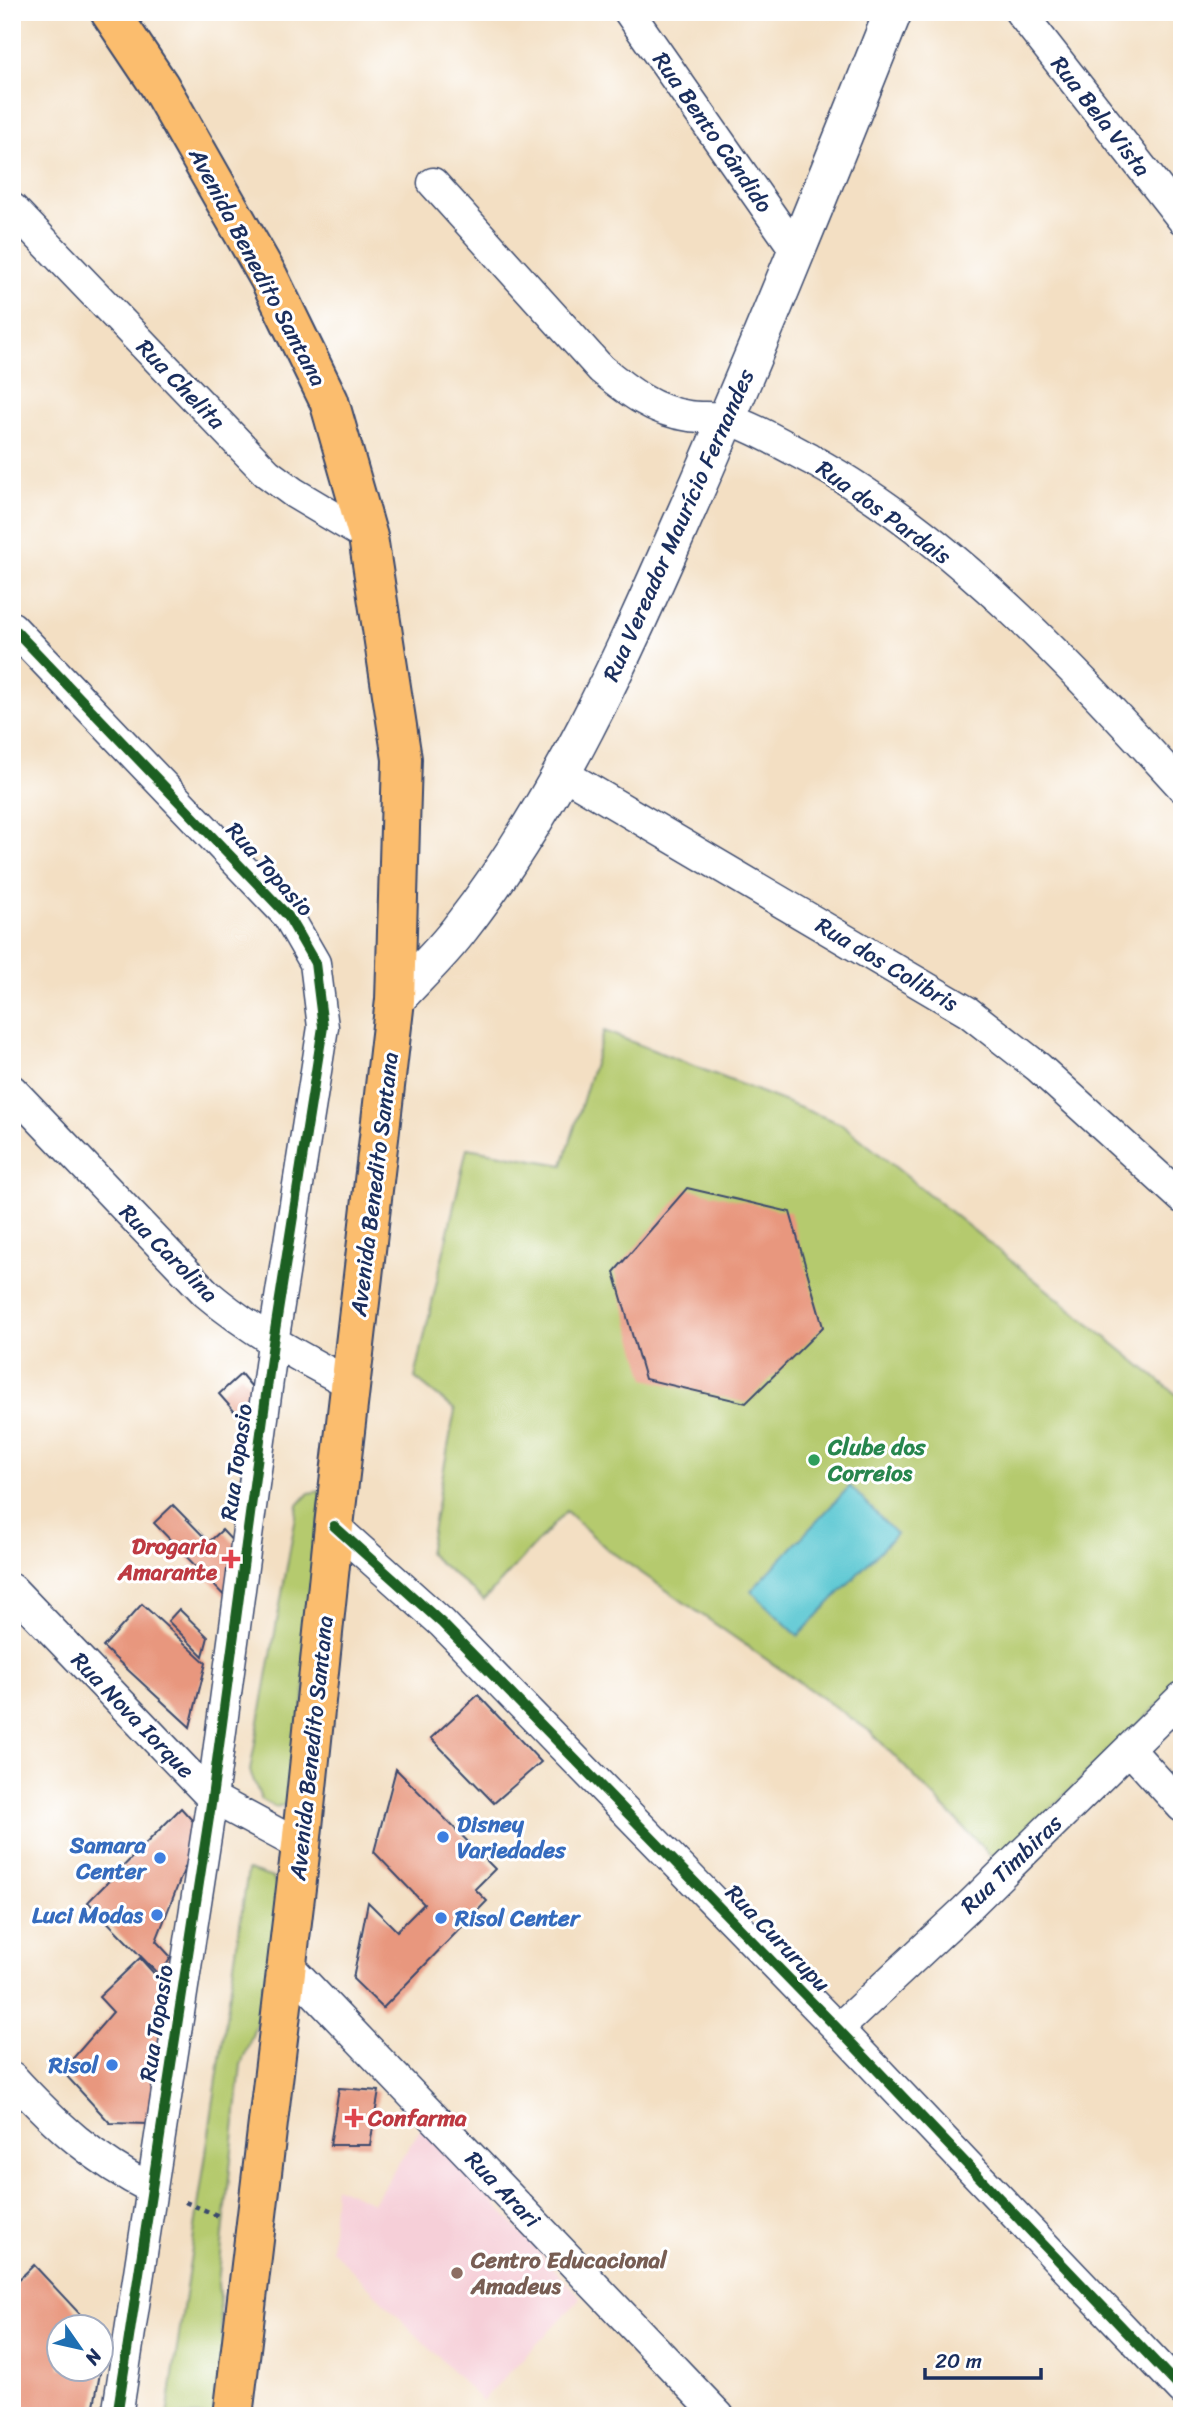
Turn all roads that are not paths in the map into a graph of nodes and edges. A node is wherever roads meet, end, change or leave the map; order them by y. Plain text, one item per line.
1 (110, 12) edge
2 (629, 12) edge
3 (893, 12) edge
4 (1020, 12) edge
5 (433, 183) dead end
6 (12, 208) edge
7 (1182, 219) edge
8 (796, 251) junction
9 (726, 419) junction
10 (368, 537) junction
11 (12, 627) edge
12 (562, 773) junction
13 (1182, 787) edge
14 (395, 1000) junction
15 (12, 1090) edge
16 (1182, 1198) edge
17 (273, 1343) junction
18 (351, 1384) junction
19 (334, 1526) junction
20 (12, 1589) edge
21 (1182, 1697) edge
22 (1129, 1749) junction
23 (212, 1798) junction
24 (1182, 1807) edge
25 (301, 1846) junction
26 (286, 1963) junction
27 (838, 2029) junction
28 (12, 2077) edge
29 (152, 2189) junction
30 (1182, 2390) edge
31 (117, 2416) edge
32 (233, 2416) edge
33 (719, 2416) edge

1 - 10 main road, Avenida Benedito Santana
2 - 8 street, Rua Bento Cândido
3 - 8 street, Rua Vereador Maurício Fernandes
4 - 7 street, Rua Bela Vista
5 - 9 street, Rua dos Pardais
6 - 10 street, Rua Chelita
8 - 9 street, Rua Vereador Maurício Fernandes
9 - 12 street, Rua Vereador Maurício Fernandes
9 - 13 street, Rua dos Pardais
10 - 14 main road, Avenida Benedito Santana
11 - 17 street, Rua Topasio
12 - 14 street, Rua Vereador Maurício Fernandes
12 - 16 street, Rua dos Colibris
14 - 18 main road, Avenida Benedito Santana
15 - 17 street, Rua Carolina
17 - 18 street, Rua Carolina
17 - 23 street, Rua Topasio
18 - 19 main road, Avenida Benedito Santana
19 - 25 main road, Avenida Benedito Santana
19 - 27 street, Rua Cururupu
20 - 23 street, Rua Nova Iorque
21 - 22 street, Rua Timbiras
22 - 24 street
22 - 27 street, Rua Timbiras
23 - 25 street, Rua Nova Iorque
23 - 29 street, Rua Topasio
25 - 26 main road, Avenida Benedito Santana
26 - 32 main road, Avenida Benedito Santana
26 - 33 street, Rua Arari
27 - 30 street, Rua Cururupu
28 - 29 street
29 - 31 street, Rua Topasio

